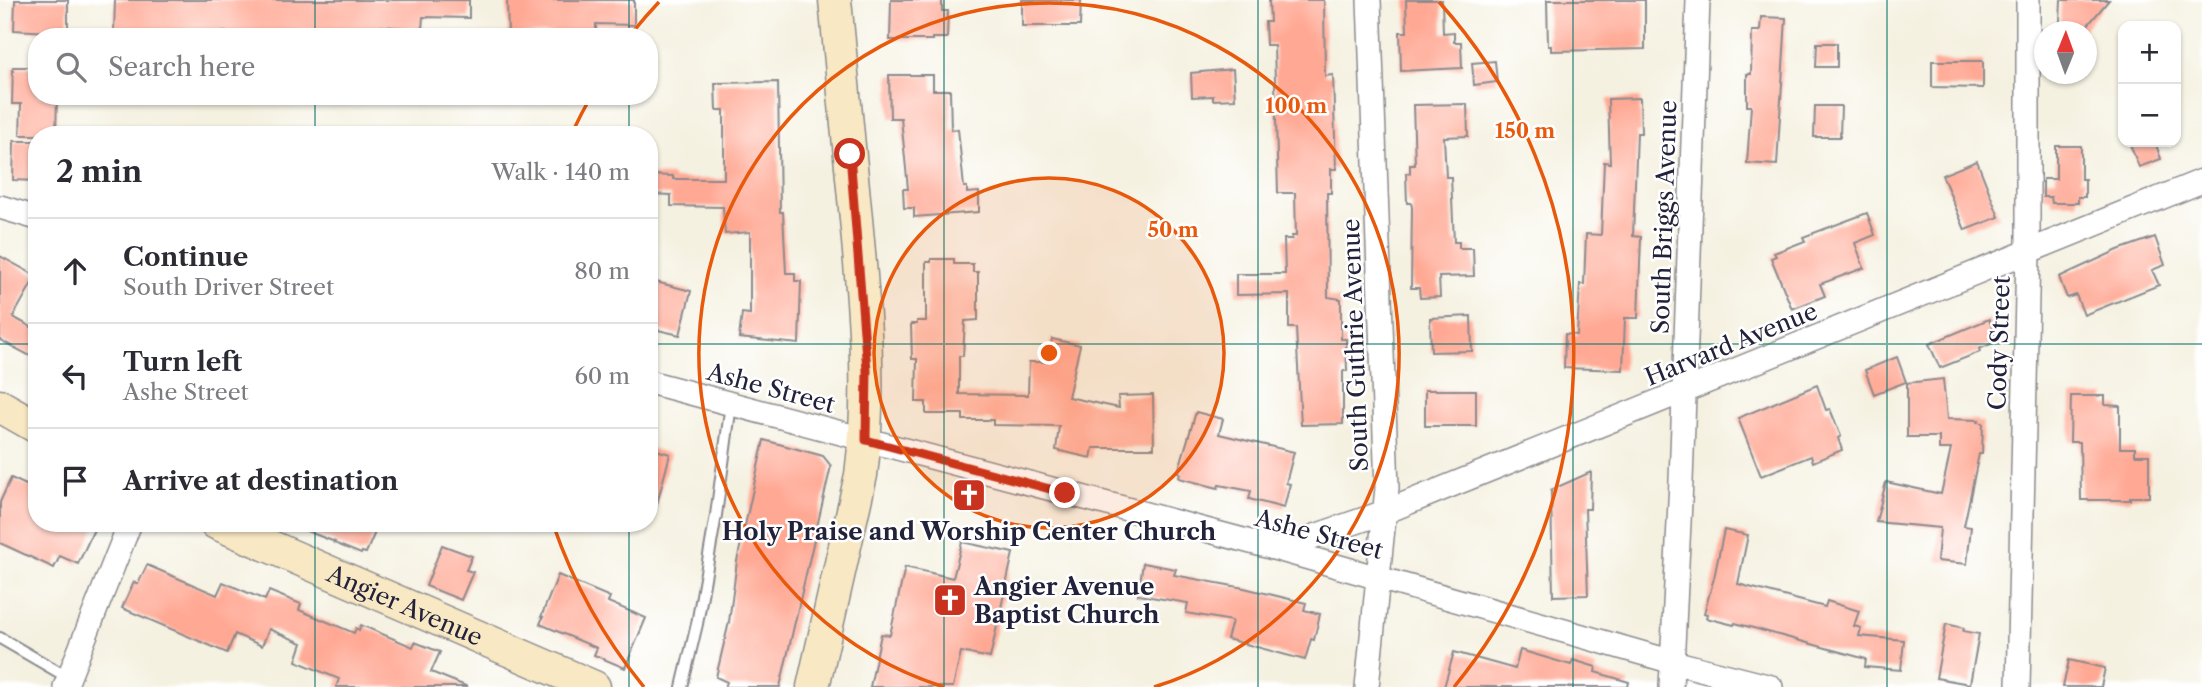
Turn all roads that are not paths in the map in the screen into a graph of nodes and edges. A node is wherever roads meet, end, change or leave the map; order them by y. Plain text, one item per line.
1 (835, 0) edge
2 (1369, 0) edge
3 (1698, 0) edge
4 (2028, 0) edge
5 (2202, 181) edge
6 (0, 207) edge
7 (28, 215) edge
8 (2028, 252) junction
9 (658, 384) edge
10 (1684, 391) junction
11 (731, 404) junction
12 (0, 406) edge
13 (28, 422) edge
14 (866, 440) junction
15 (1384, 512) junction
16 (126, 532) edge
17 (237, 532) edge
18 (1277, 550) junction
19 (1376, 578) junction
20 (0, 638) edge
21 (1673, 663) junction
22 (67, 683) edge
23 (594, 687) edge
24 (682, 687) edge
25 (813, 687) edge
26 (1367, 687) edge
27 (1671, 687) edge
28 (1771, 687) edge
29 (2018, 687) edge

1 - 14 street
2 - 15 street, South Guthrie Avenue
3 - 10 street, South Briggs Avenue
4 - 8 street, Cody Street
5 - 8 street, Harvard Avenue
6 - 7 street
8 - 10 street, Harvard Avenue
8 - 29 street, Cody Street
9 - 11 street, Ashe Street
10 - 15 street, Harvard Avenue
10 - 21 street, South Briggs Avenue
11 - 14 street, Ashe Street
11 - 24 lane
12 - 13 street
14 - 18 street, Ashe Street
14 - 25 street
15 - 18 street, Harvard Avenue
15 - 19 street, South Guthrie Avenue
16 - 22 street
17 - 23 street, Angier Avenue
18 - 19 street, Ashe Street
19 - 21 street, Ashe Street
19 - 26 street, South Guthrie Avenue
20 - 22 lane
21 - 27 street, South Briggs Avenue
21 - 28 street, Ashe Street

